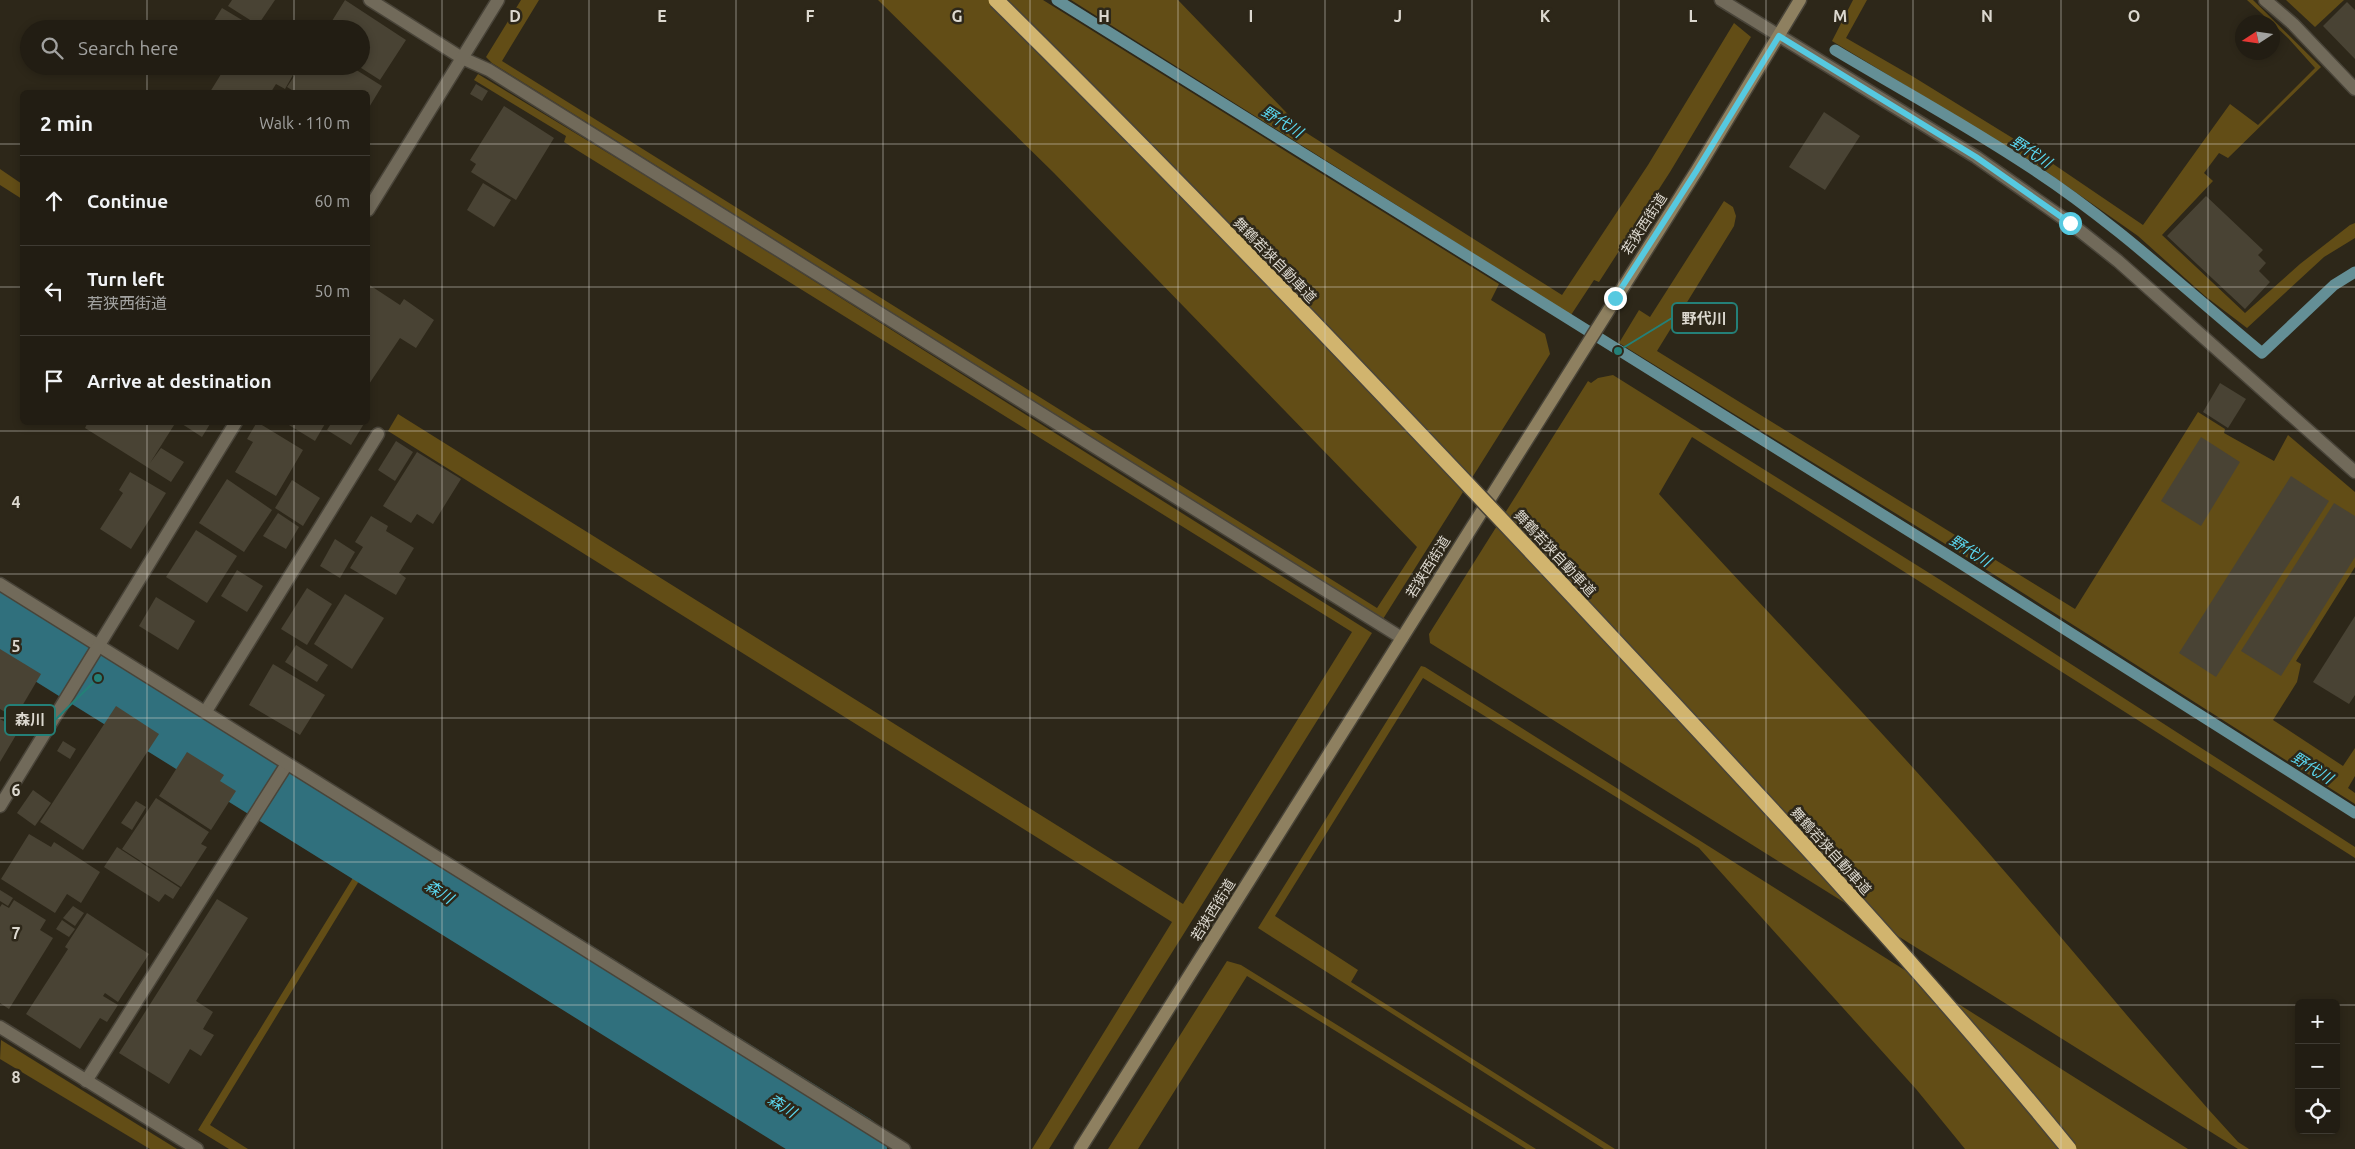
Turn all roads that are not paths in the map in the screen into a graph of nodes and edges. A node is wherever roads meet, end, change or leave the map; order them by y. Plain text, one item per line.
1 (370, 0) edge
2 (498, 0) edge
3 (996, 0) edge
4 (1722, 0) edge
5 (1800, 0) edge
6 (2265, 0) edge
7 (1779, 36) junction
8 (462, 58) junction
9 (2355, 89) edge
10 (370, 207) edge
11 (234, 425) edge
12 (378, 434) dead end
13 (2355, 472) edge
14 (0, 584) edge
15 (1402, 638) junction
16 (99, 646) junction
17 (206, 711) junction
18 (283, 769) junction
19 (0, 806) edge
20 (0, 1027) edge
21 (86, 1081) junction
22 (196, 1149) edge
23 (904, 1149) edge
24 (1080, 1149) edge
25 (2069, 1149) edge

1 - 8 street
2 - 8 street
3 - 25 highway, 舞鶴若狭自動車道, bridge
4 - 7 street
5 - 7 street, 若狭西街道
6 - 9 street
7 - 13 street
7 - 15 street, 若狭西街道
8 - 10 street
8 - 15 street
11 - 16 street
12 - 17 street
14 - 16 street
15 - 24 street, 若狭西街道
16 - 17 street
16 - 19 street
17 - 18 street
18 - 21 street
18 - 23 street
20 - 21 street
21 - 22 street

